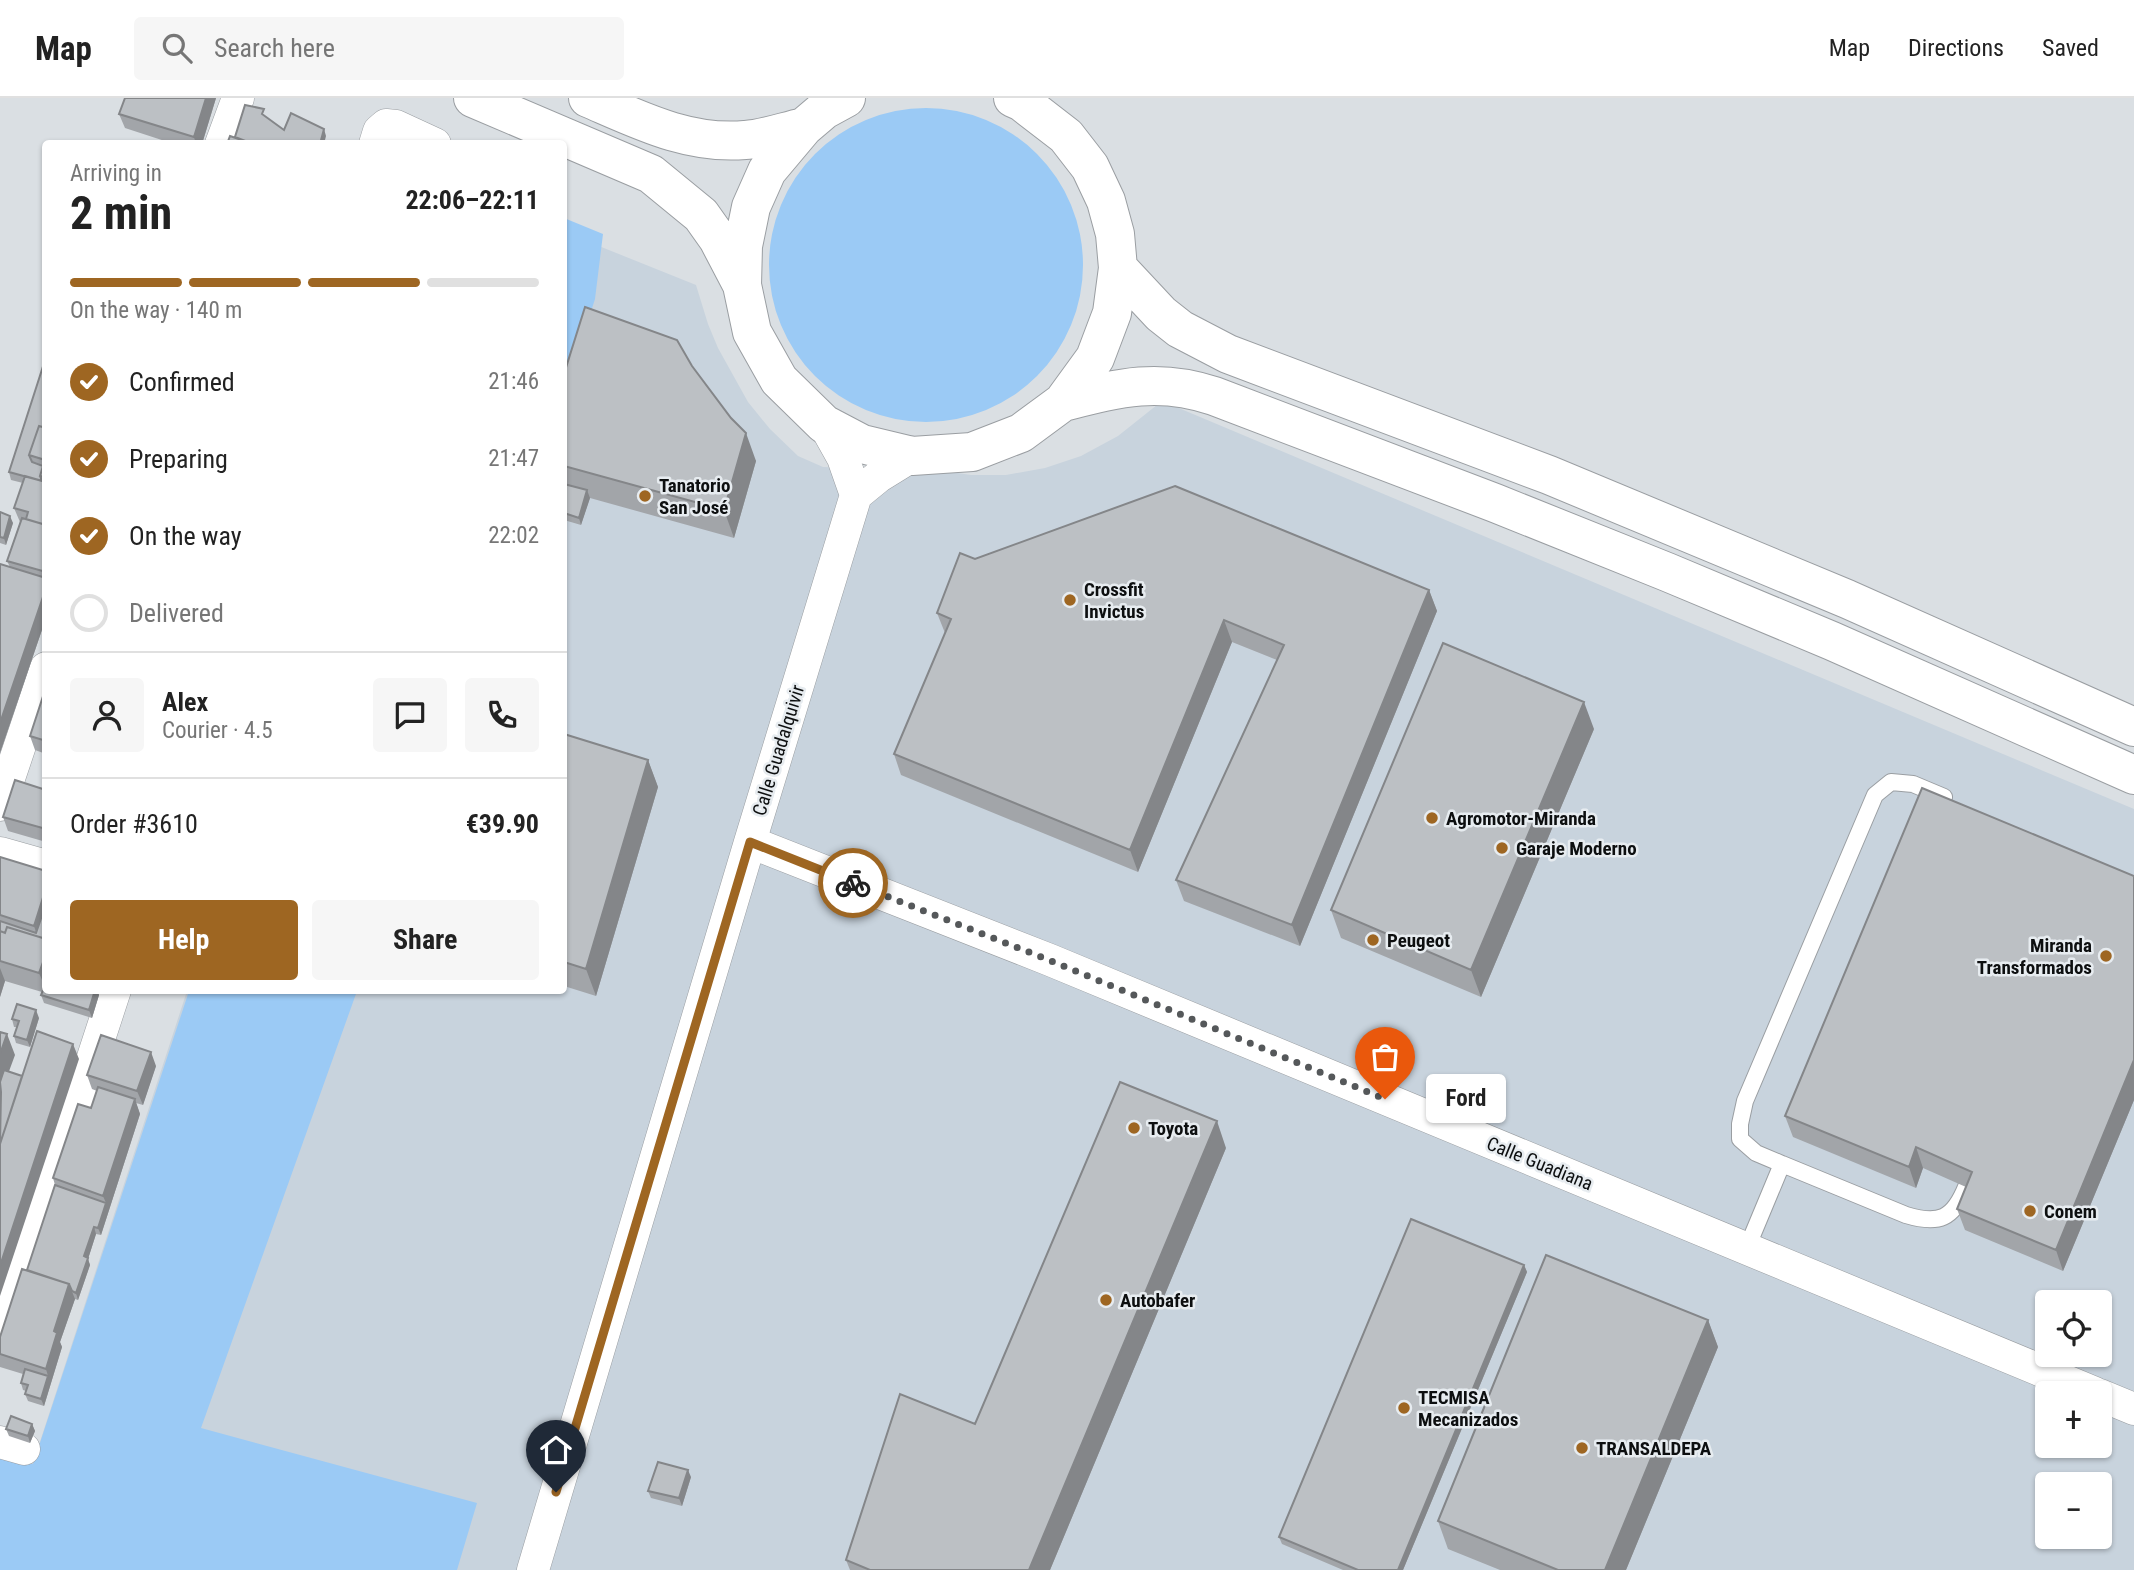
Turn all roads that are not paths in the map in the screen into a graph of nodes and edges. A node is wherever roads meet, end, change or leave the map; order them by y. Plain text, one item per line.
1 (238, 98) edge
2 (473, 98) edge
3 (588, 98) edge
4 (846, 98) edge
5 (1013, 98) edge
6 (804, 127) junction
7 (222, 140) edge
8 (376, 140) edge
9 (426, 140) edge
10 (1118, 268) junction
11 (743, 285) junction
12 (1063, 401) junction
13 (824, 424) junction
14 (912, 456) junction
15 (856, 495) junction
16 (42, 680) edge
17 (2134, 727) edge
18 (2134, 775) edge
19 (0, 805) edge
20 (1961, 805) edge
21 (750, 842) junction
22 (0, 853) edge
23 (42, 865) edge
24 (115, 994) edge
25 (1782, 1164) junction
26 (1966, 1186) edge
27 (1747, 1248) junction
28 (0, 1342) edge
29 (2066, 1381) edge
30 (2112, 1400) edge
31 (2134, 1409) edge
32 (533, 1570) edge

1 - 7 street
2 - 11 street
3 - 6 street
4 - 6 street
5 - 10 street
6 - 11 street
8 - 9 street
10 - 12 street
10 - 17 street
11 - 13 street
12 - 14 street
12 - 18 street
13 - 14 street
13 - 15 street
14 - 15 street
15 - 21 street, Calle Guadalquivir
16 - 19 street
20 - 25 lane
21 - 27 street, Calle Guadiana
21 - 32 street, Calle Guadalquivir
22 - 23 street
24 - 28 street
25 - 26 lane
25 - 27 lane
27 - 29 street, Calle Guadiana
30 - 31 street

